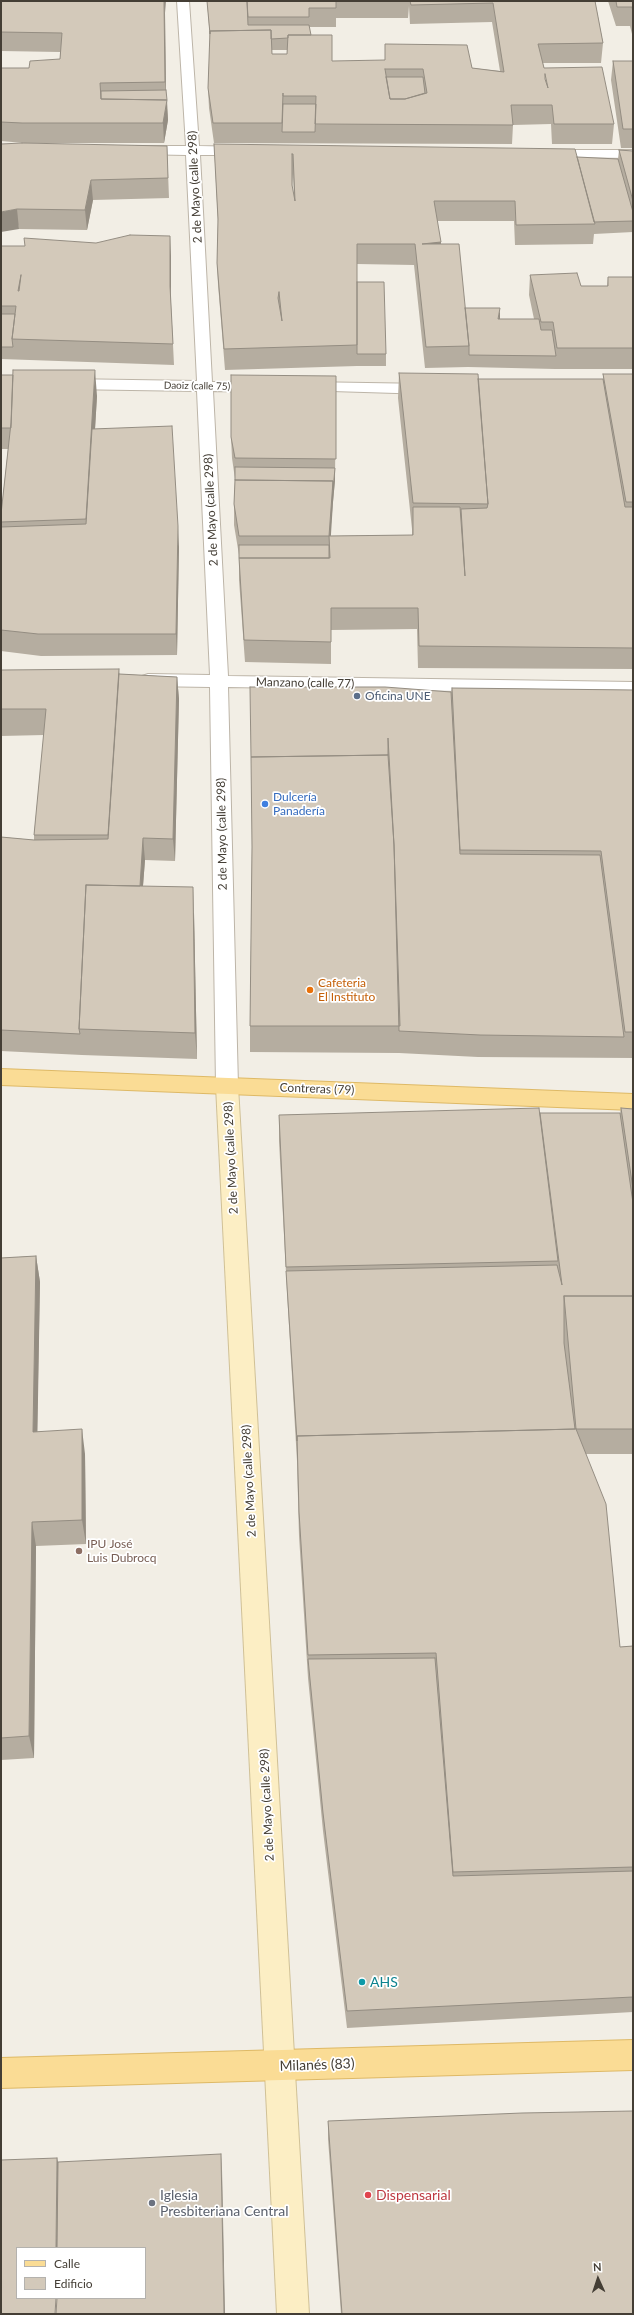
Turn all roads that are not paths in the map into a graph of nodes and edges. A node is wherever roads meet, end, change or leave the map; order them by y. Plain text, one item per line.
1 (184, 1) edge
2 (124, 150) edge
3 (194, 151) junction
4 (257, 151) edge
5 (529, 154) edge
6 (633, 154) edge
7 (48, 383) edge
8 (205, 386) junction
9 (444, 390) edge
10 (133, 680) edge
11 (219, 681) junction
12 (633, 688) edge
13 (1, 1077) edge
14 (227, 1086) junction
15 (633, 1102) edge
16 (633, 2055) edge
17 (281, 2066) junction
18 (1, 2073) edge
19 (293, 2314) edge

1 - 3 street, 2 de Mayo (calle 298)
2 - 3 street
3 - 4 street
3 - 8 street, 2 de Mayo (calle 298)
5 - 6 street
7 - 8 street, Daoiz (calle 75)
8 - 9 street, Daoiz (calle 75)
8 - 11 street, 2 de Mayo (calle 298)
10 - 11 street, Manzano (calle 77)
11 - 12 street, Manzano (calle 77)
11 - 14 street, 2 de Mayo (calle 298)
13 - 14 main road, Contreras (79)
14 - 15 main road, Contreras (79)
14 - 17 main road, 2 de Mayo (calle 298)
16 - 17 main road, Milanés (83)
17 - 18 main road, Milanés (83)
17 - 19 main road, 2 de Mayo (calle 298)

